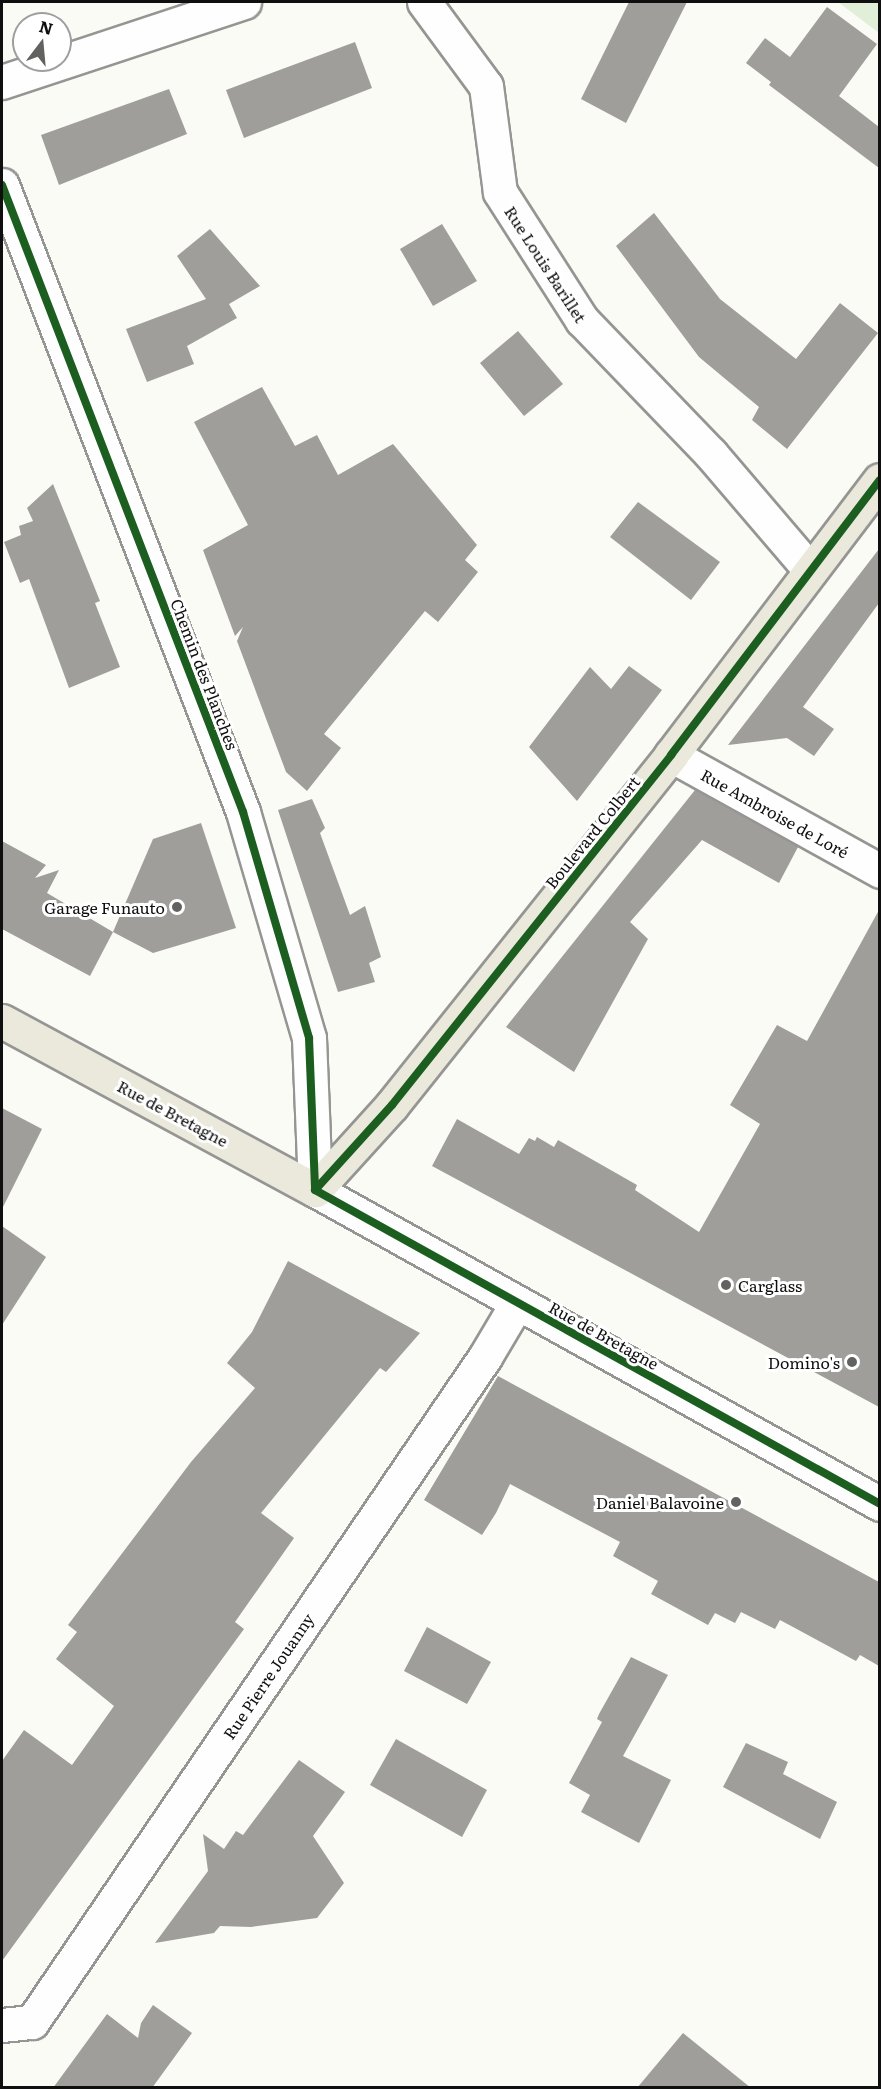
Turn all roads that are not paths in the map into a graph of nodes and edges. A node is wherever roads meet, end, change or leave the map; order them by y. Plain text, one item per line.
1 (244, 2) edge
2 (424, 2) edge
3 (169, 12) edge
4 (2, 82) edge
5 (2, 185) edge
6 (879, 480) edge
7 (810, 570) junction
8 (671, 755) junction
9 (879, 871) edge
10 (2, 1021) edge
11 (315, 1190) junction
12 (517, 1302) junction
13 (879, 1504) edge
14 (2, 2025) edge

1 - 3 street
2 - 7 street, Rue Louis Barillet
3 - 4 street
5 - 11 street, Chemin des Planches
6 - 7 main road, Boulevard Colbert
7 - 8 main road, Boulevard Colbert
8 - 9 street, Rue Ambroise de Loré
8 - 11 main road, Boulevard Colbert
10 - 11 main road, Rue de Bretagne
11 - 12 street, Rue de Bretagne
12 - 13 street, Rue de Bretagne
12 - 14 street, Rue Pierre Jouanny

